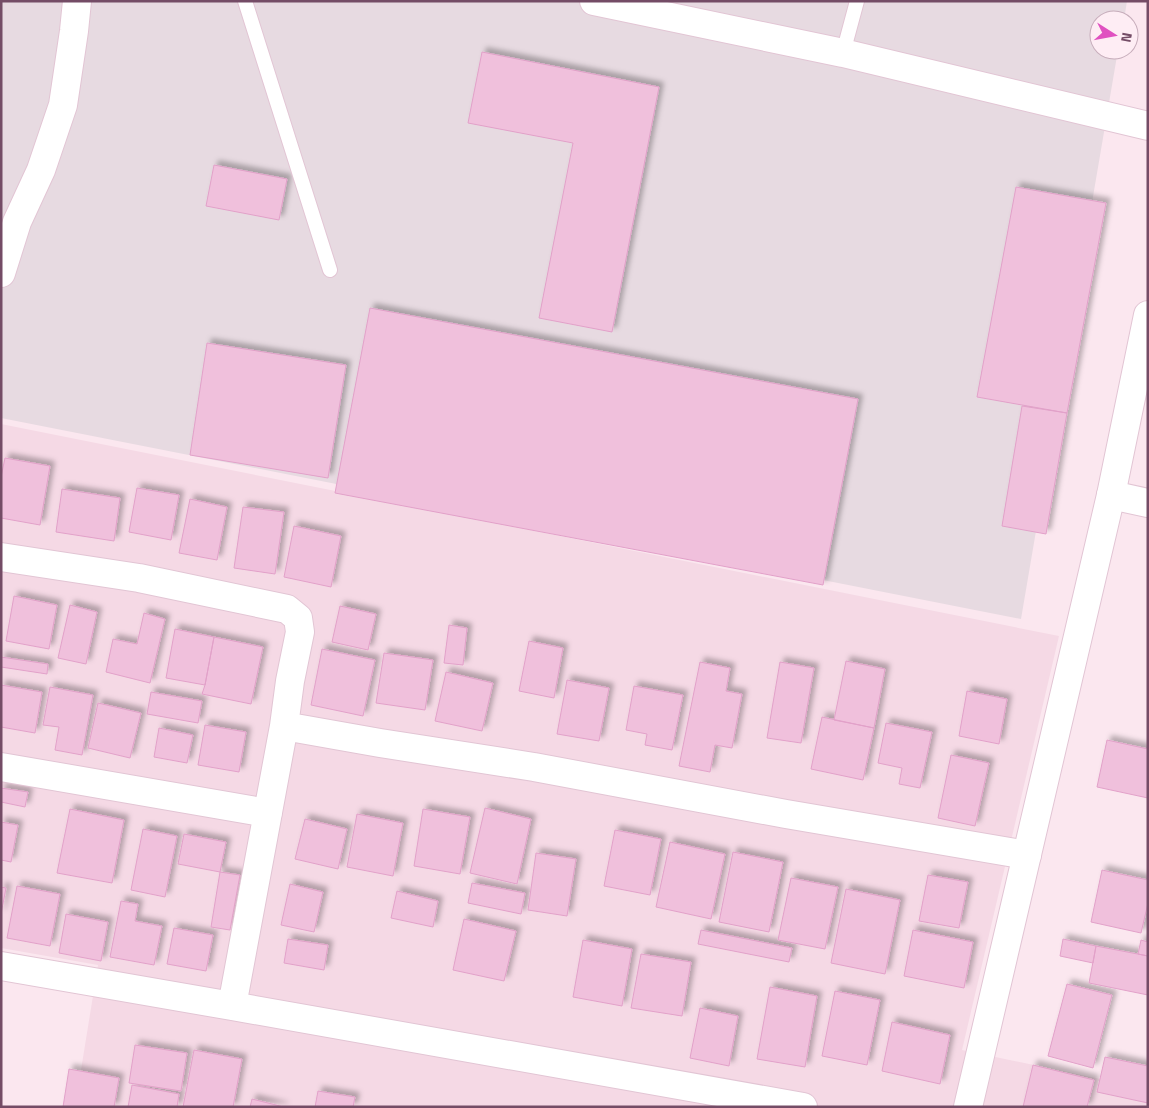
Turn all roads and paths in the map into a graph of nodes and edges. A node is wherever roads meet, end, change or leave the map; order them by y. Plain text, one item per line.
1 (77, 1) edge
2 (245, 1) edge
3 (594, 1) edge
4 (857, 1) edge
5 (843, 53) junction
6 (1148, 126) edge
7 (330, 270) dead end
8 (1, 273) edge
9 (1148, 315) edge
10 (1111, 495) junction
11 (1148, 503) edge
12 (1, 557) edge
13 (284, 726) junction
14 (1, 767) edge
15 (268, 814) junction
16 (1027, 855) junction
17 (1, 966) edge
18 (232, 1006) junction
19 (803, 1107) edge
20 (968, 1107) edge

1 - 8 street
2 - 7 lane
3 - 5 street
4 - 5 lane
5 - 6 street
9 - 10 street
10 - 11 street
10 - 16 street
12 - 13 street
13 - 15 street
13 - 16 street
14 - 15 street
15 - 18 street
16 - 20 street
17 - 18 street
18 - 19 street

